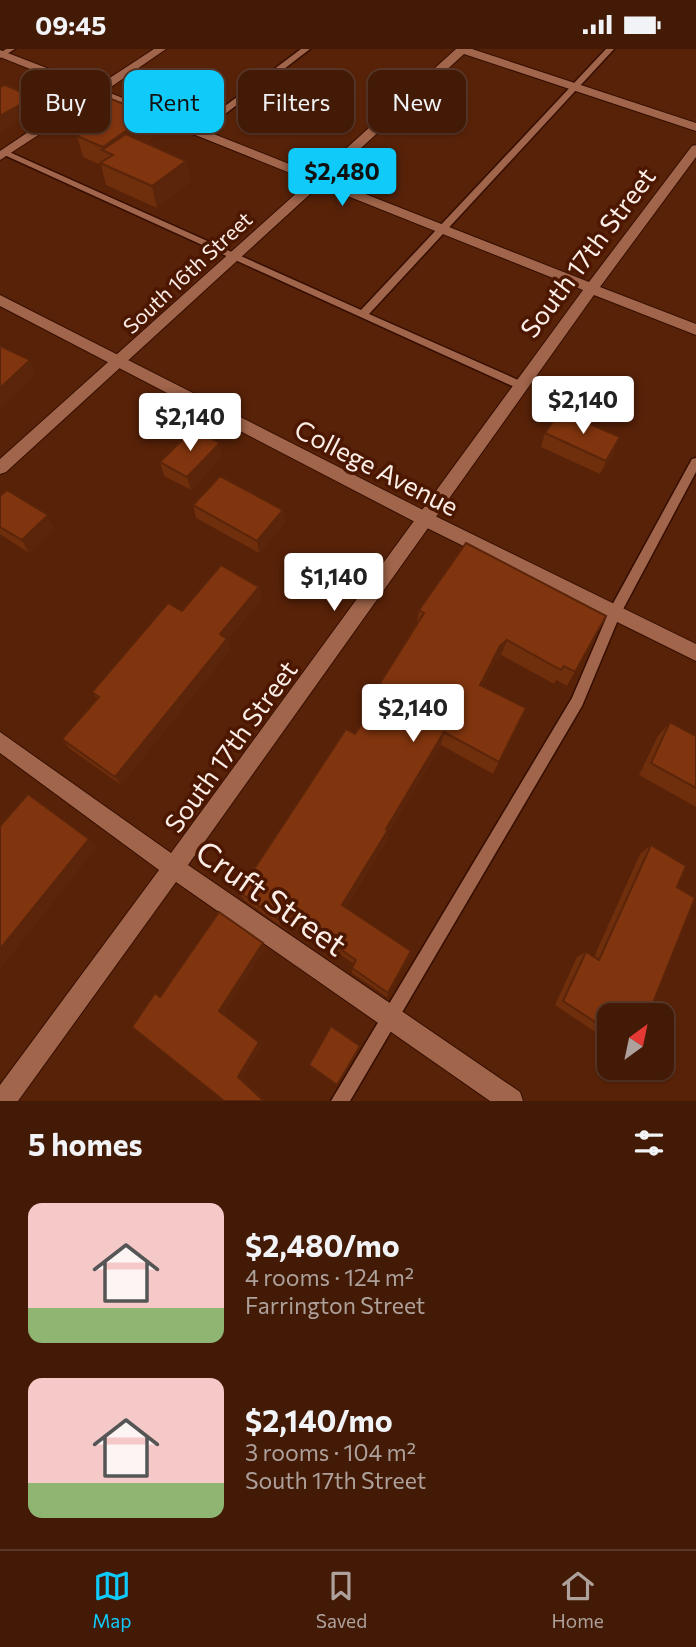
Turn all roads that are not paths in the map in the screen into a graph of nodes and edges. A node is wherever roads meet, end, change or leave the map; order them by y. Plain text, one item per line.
1 (161, 49) edge
2 (306, 49) edge
3 (462, 49) edge
4 (610, 49) edge
5 (3, 53) edge
6 (43, 70) edge
7 (110, 84) edge
8 (576, 87) junction
9 (224, 111) edge
10 (696, 127) edge
11 (35, 133) edge
12 (198, 133) edge
13 (696, 149) edge
14 (2, 155) edge
15 (316, 180) junction
16 (443, 230) junction
17 (233, 257) junction
18 (591, 289) junction
19 (0, 300) edge
20 (362, 315) junction
21 (696, 330) edge
22 (121, 362) junction
23 (520, 386) junction
24 (696, 462) edge
25 (0, 468) edge
26 (425, 519) junction
27 (614, 613) junction
28 (696, 653) edge
29 (0, 741) edge
30 (175, 869) junction
31 (388, 1016) junction
32 (3, 1101) edge
33 (340, 1101) edge
34 (511, 1101) edge

1 - 7 street
2 - 9 lane
3 - 8 street
3 - 15 street, South 16th Street
4 - 8 lane
5 - 6 street
8 - 10 street
8 - 16 lane
11 - 14 street
12 - 15 street
13 - 18 street, South 17th Street
14 - 17 lane
15 - 16 street
15 - 17 street, South 16th Street
16 - 18 street
16 - 20 lane
17 - 20 lane
17 - 22 street, South 16th Street
18 - 21 street
18 - 23 street, South 17th Street
19 - 22 street, College Avenue
20 - 23 lane
22 - 25 street, South 16th Street
22 - 26 street, College Avenue
23 - 26 street, South 17th Street
24 - 27 lane
26 - 27 street, College Avenue
26 - 30 street, South 17th Street
27 - 28 street, College Avenue
27 - 31 lane
29 - 30 street, Cruft Street
30 - 31 street, Cruft Street
30 - 32 street, South 17th Street
31 - 33 lane
31 - 34 street, Cruft Street

